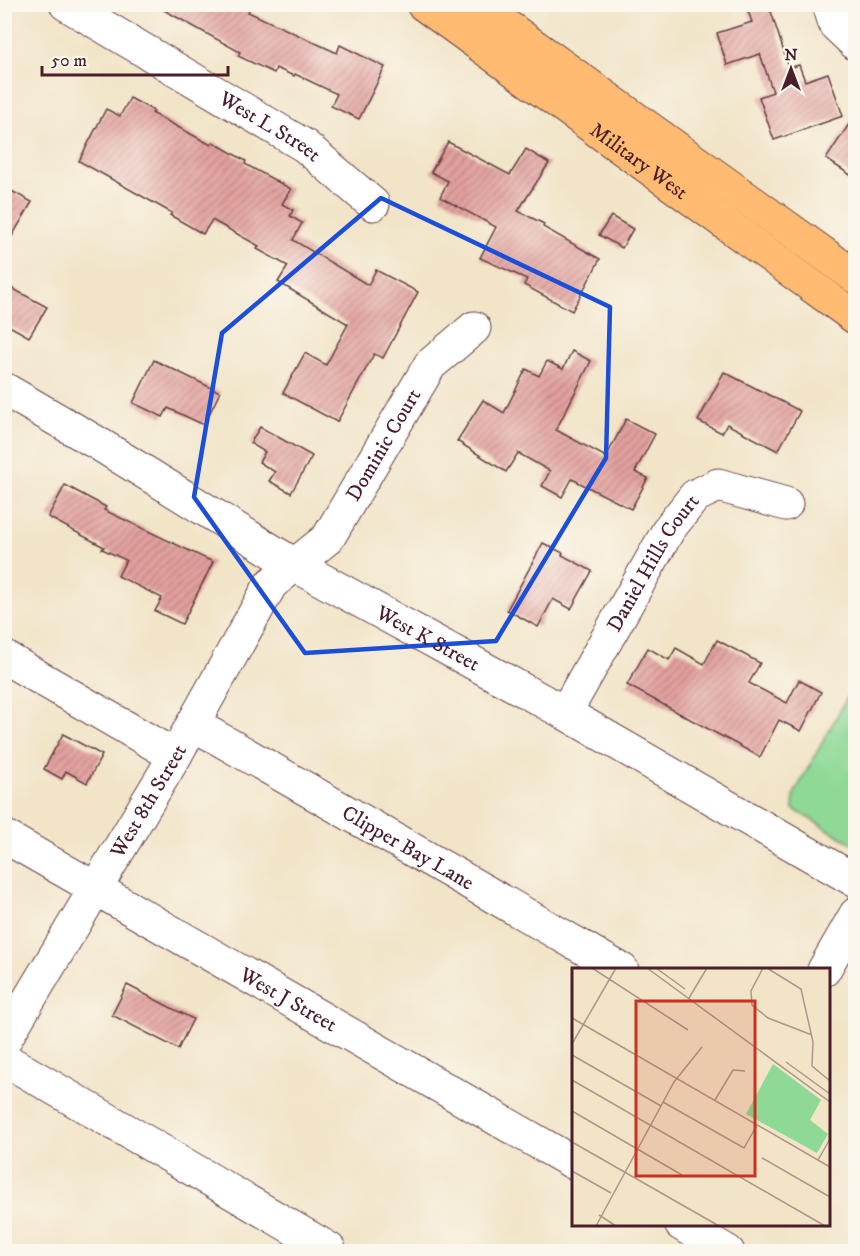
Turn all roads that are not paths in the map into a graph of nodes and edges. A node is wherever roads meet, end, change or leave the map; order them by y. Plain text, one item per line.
1 (66, 4) edge
2 (423, 4) edge
3 (476, 4) edge
4 (829, 4) edge
5 (855, 44) edge
6 (374, 204) dead end
7 (855, 277) edge
8 (855, 318) edge
9 (474, 328) dead end
10 (4, 389) edge
11 (786, 504) dead end
12 (293, 564) junction
13 (4, 657) edge
14 (565, 713) junction
15 (193, 724) junction
16 (175, 756) junction
17 (4, 836) edge
18 (855, 881) edge
19 (94, 888) junction
20 (855, 914) edge
21 (620, 968) edge
22 (825, 968) edge
23 (4, 1041) edge
24 (4, 1059) edge
25 (572, 1162) edge
26 (684, 1226) edge
27 (329, 1249) dead end
28 (728, 1251) edge

1 - 6 street, West L Street
2 - 8 main road, Military West
3 - 7 main road, Military West
4 - 5 street
9 - 12 street, Dominic Court
10 - 12 street, West K Street
11 - 14 street, Daniel Hills Court
12 - 14 street, West K Street
12 - 15 street, West 8th Street
13 - 16 street
14 - 18 street, West K Street
15 - 16 street, West 8th Street
15 - 21 street, Clipper Bay Lane
16 - 19 street, West 8th Street
17 - 19 street, West J Street
19 - 23 street, West 8th Street
19 - 25 street, West J Street
20 - 22 street
24 - 27 street
26 - 28 street

